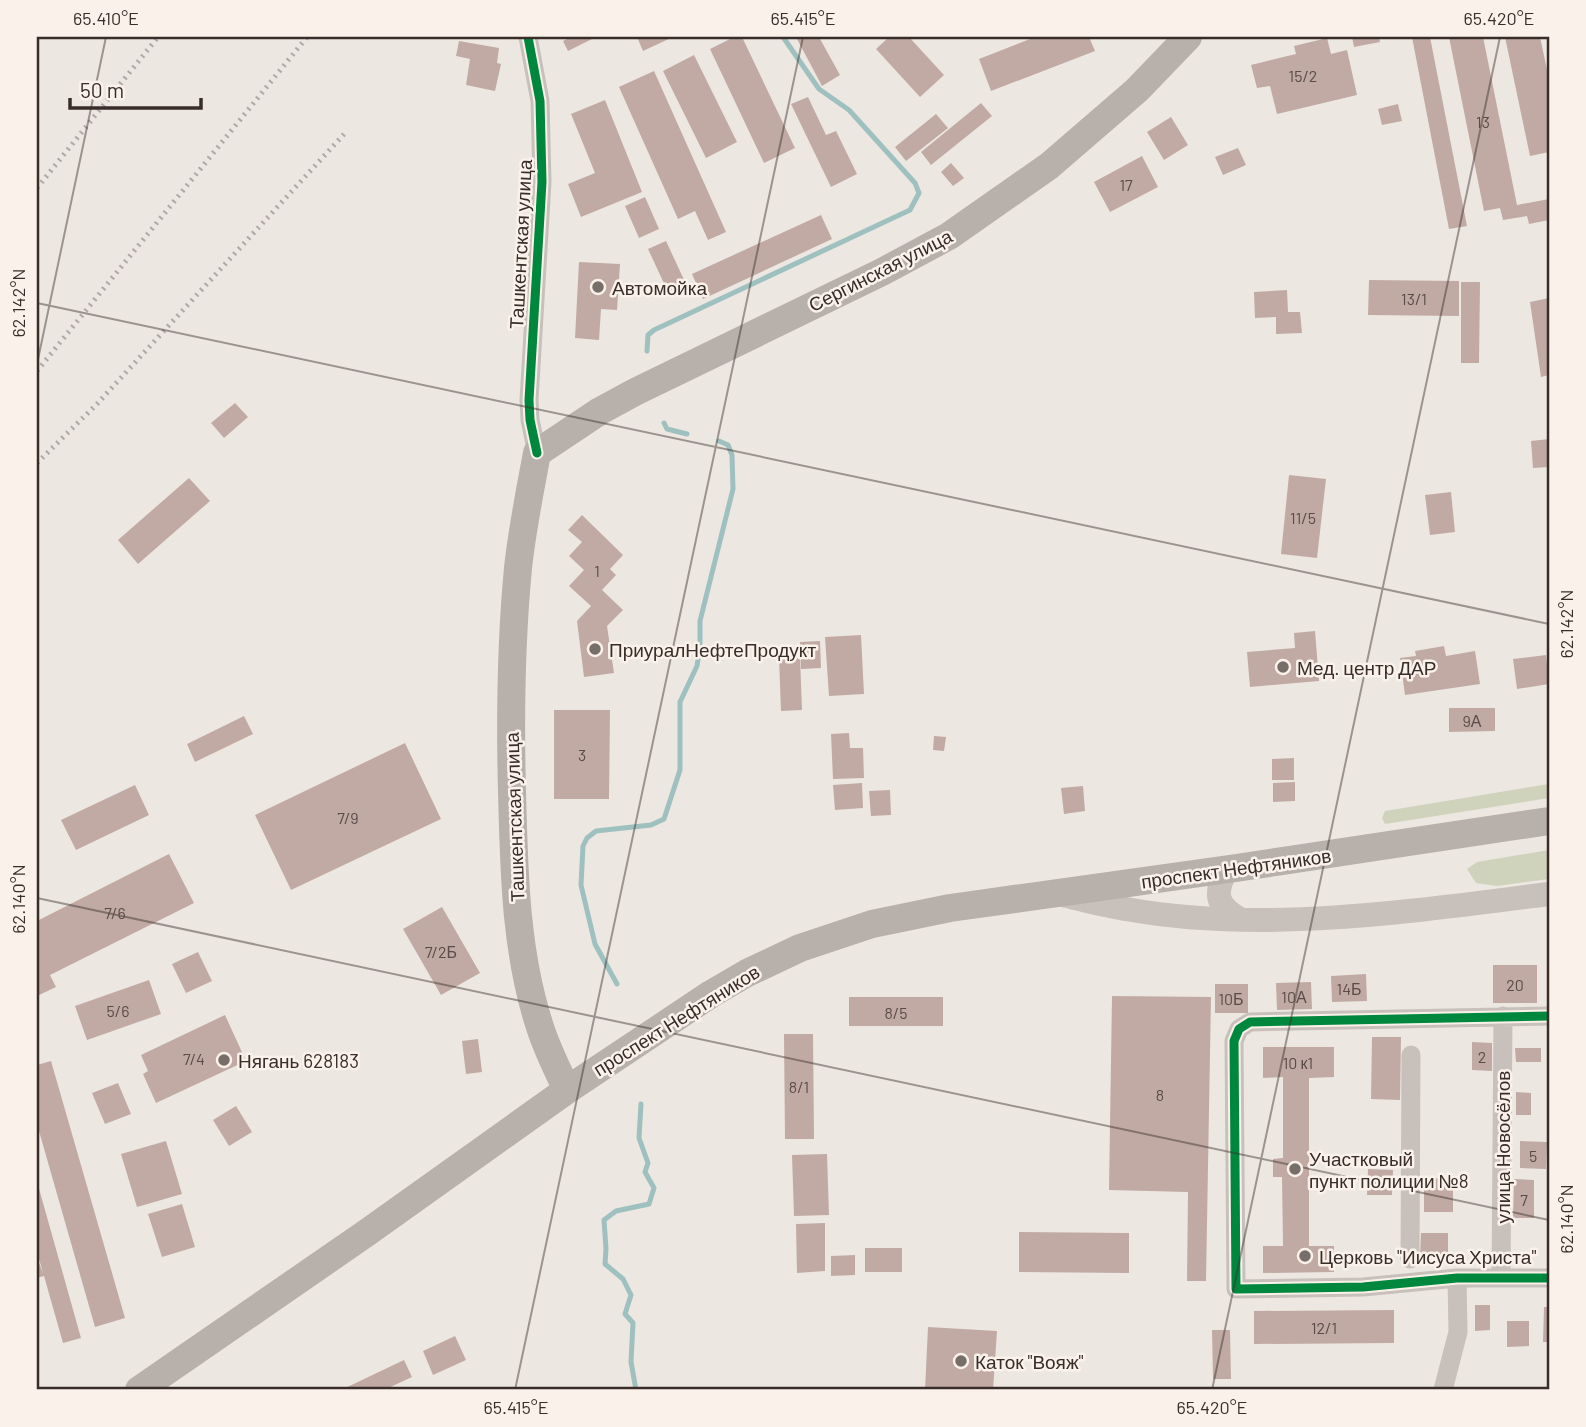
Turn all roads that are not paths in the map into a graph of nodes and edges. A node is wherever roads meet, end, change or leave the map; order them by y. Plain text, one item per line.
1 (528, 37) edge
2 (1188, 37) edge
3 (537, 453) junction
4 (1549, 821) edge
5 (1226, 870) junction
6 (1058, 894) junction
7 (1549, 894) edge
8 (1238, 918) junction
9 (1503, 1016) junction
10 (1549, 1016) edge
11 (1411, 1055) dead end
12 (567, 1090) junction
13 (1410, 1259) dead end
14 (1501, 1277) junction
15 (1457, 1278) junction
16 (1549, 1278) edge
17 (139, 1390) edge
18 (1443, 1390) edge

1 - 3 street, Ташкентская улица
2 - 3 main road, Сергинская улица
3 - 12 main road, Ташкентская улица
4 - 5 main road, проспект Нефтяников
5 - 6 main road, проспект Нефтяников
5 - 8 street
6 - 8 street
6 - 12 main road, проспект Нефтяников
7 - 8 street
9 - 10 street
9 - 14 street, улица Новосёлов
9 - 15 street
11 - 13 street
12 - 17 main road, проспект Нефтяников
14 - 15 street
14 - 16 street
15 - 18 street

